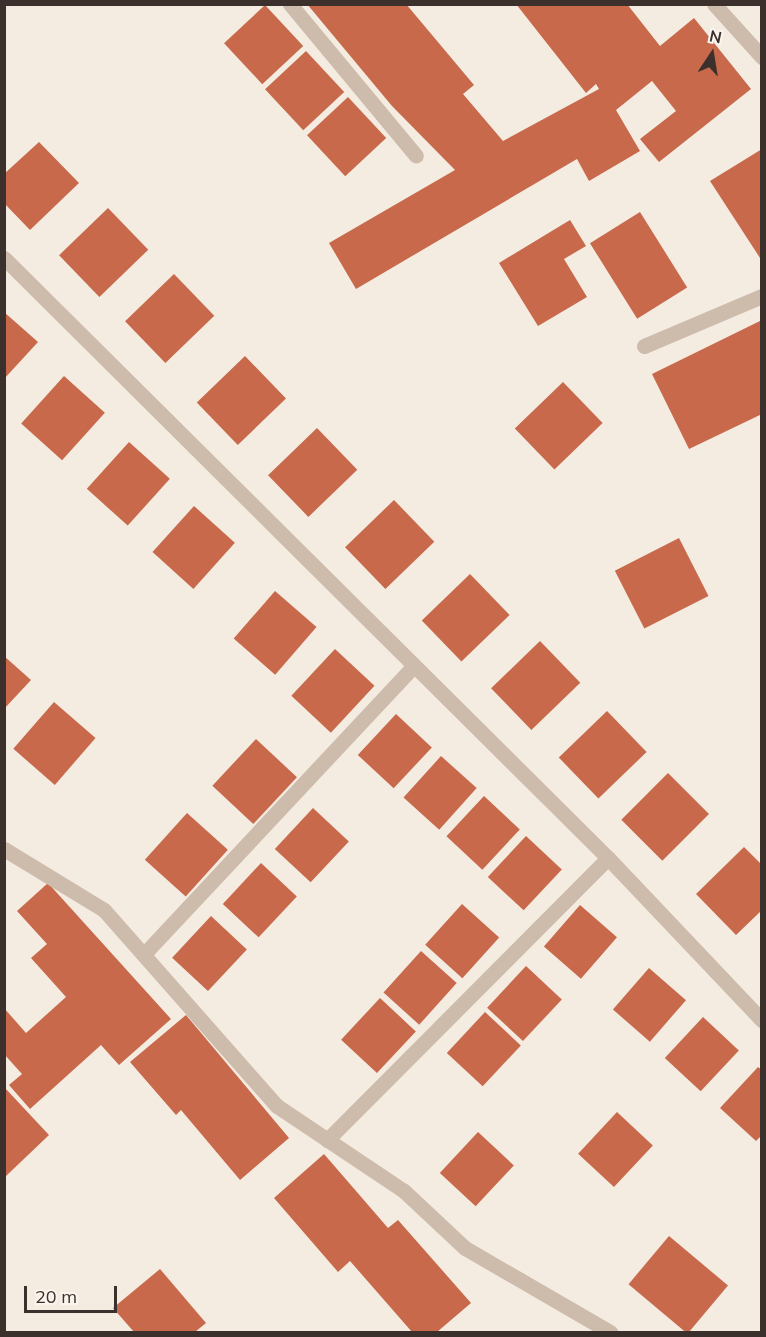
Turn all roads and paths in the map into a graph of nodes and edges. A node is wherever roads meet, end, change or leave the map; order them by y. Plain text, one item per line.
1 (290, 4) edge
2 (714, 4) edge
3 (762, 57) edge
4 (416, 156) dead end
5 (4, 258) edge
6 (762, 296) edge
7 (644, 346) dead end
8 (412, 668) junction
9 (4, 849) edge
10 (608, 858) junction
11 (145, 953) junction
12 (762, 1020) edge
13 (327, 1140) junction
14 (610, 1332) edge

1 - 4 street
2 - 3 street
5 - 8 street
6 - 7 street
8 - 10 street
8 - 11 street
9 - 11 street
10 - 12 street
10 - 13 street
11 - 13 street
13 - 14 street

